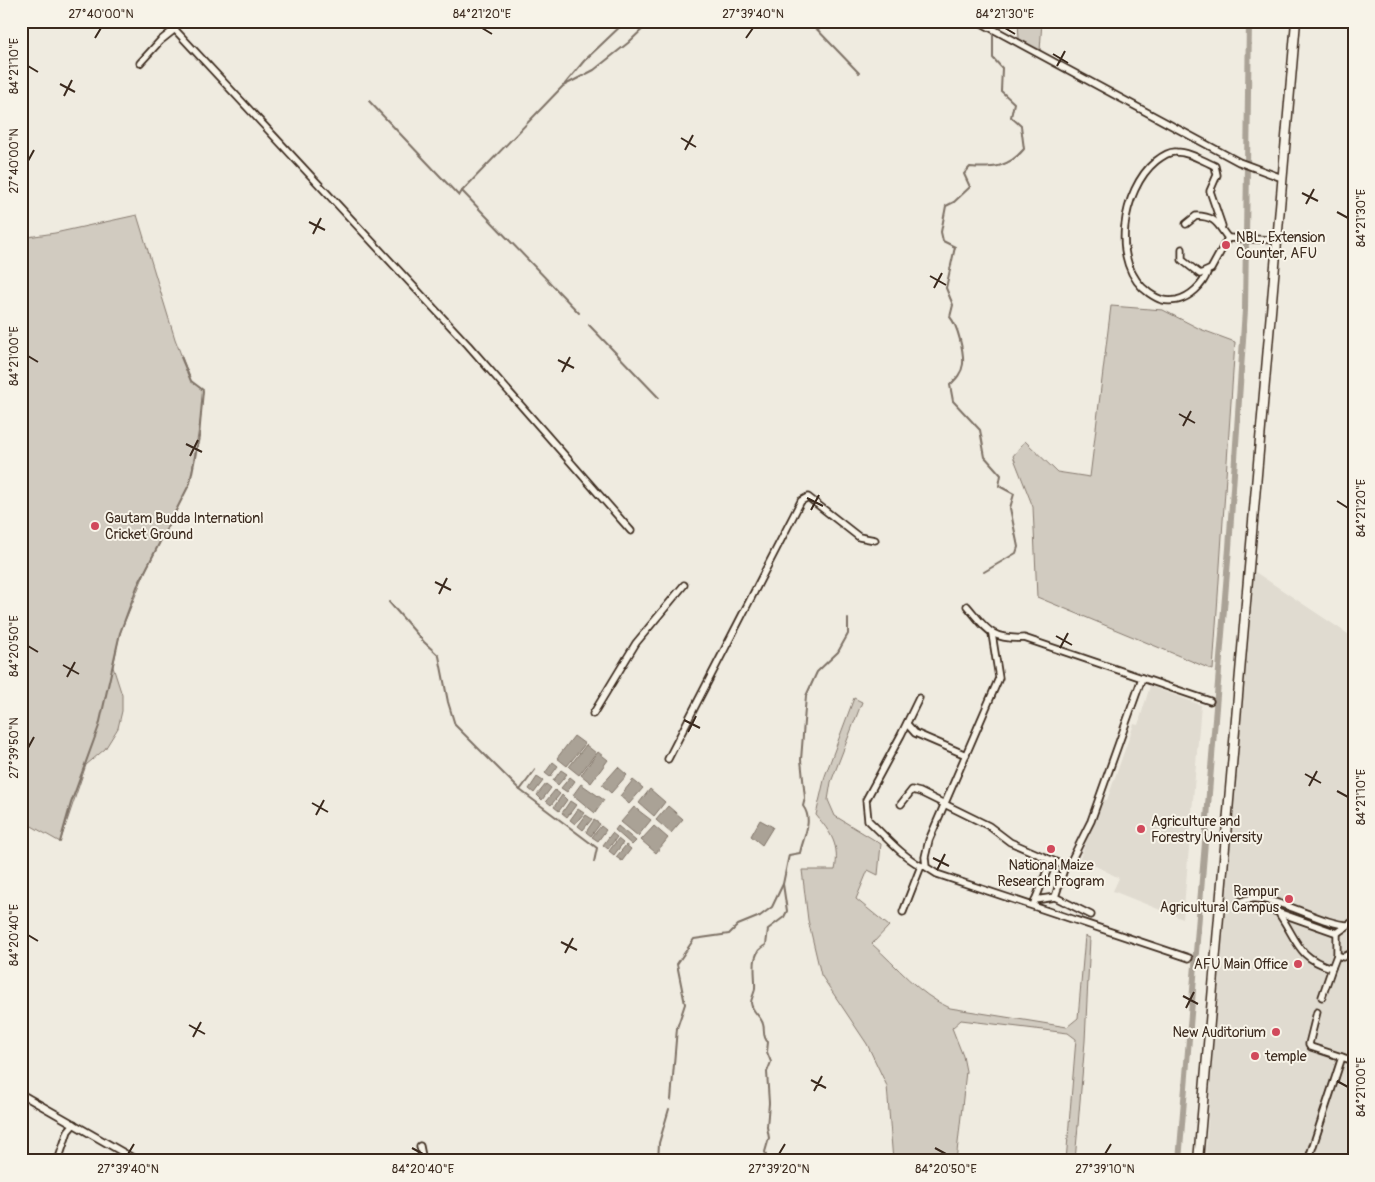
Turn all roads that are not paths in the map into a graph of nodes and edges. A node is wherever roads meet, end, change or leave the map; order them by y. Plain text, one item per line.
1 (168, 21) edge
2 (978, 21) edge
3 (1296, 21) edge
4 (175, 29) junction
5 (140, 63) dead end
6 (1282, 178) junction
7 (1186, 224) dead end
8 (1222, 226) junction
9 (1228, 238) junction
10 (1276, 240) junction
11 (1182, 249) dead end
12 (1207, 273) junction
13 (631, 531) dead end
14 (875, 540) dead end
15 (684, 586) dead end
16 (967, 606) dead end
17 (992, 634) junction
18 (1142, 678) junction
19 (918, 698) dead end
20 (1210, 701) dead end
21 (593, 714) dead end
22 (907, 724) junction
23 (966, 754) junction
24 (668, 759) dead end
25 (901, 804) dead end
26 (944, 804) junction
27 (1051, 861) junction
28 (924, 866) junction
29 (1065, 866) junction
30 (1055, 896) junction
31 (1034, 903) junction
32 (903, 912) dead end
33 (1090, 915) dead end
34 (1280, 915) junction
35 (1354, 921) edge
36 (1337, 933) junction
37 (1354, 952) edge
38 (1337, 955) junction
39 (1189, 958) dead end
40 (1332, 968) junction
41 (1322, 997) dead end
42 (1317, 1012) dead end
43 (1342, 1057) junction
44 (1354, 1061) edge
45 (21, 1094) edge
46 (74, 1124) junction
47 (420, 1146) dead end
48 (58, 1161) edge
49 (138, 1161) edge
50 (423, 1161) edge
51 (1198, 1161) edge
52 (1308, 1161) edge

1 - 4 street
2 - 6 street
3 - 6 main road
4 - 5 street
4 - 13 street
6 - 10 main road
7 - 8 street
8 - 9 street
8 - 12 street
9 - 10 street
9 - 12 street
10 - 51 main road
11 - 12 street
14 - 24 street
15 - 21 street
16 - 17 street
17 - 18 street
17 - 23 street
18 - 20 street
18 - 29 street
19 - 22 street
22 - 23 street
22 - 28 street
23 - 26 street
25 - 26 street
26 - 27 street
26 - 28 street
27 - 29 street
27 - 31 street
28 - 31 street
28 - 32 street
29 - 30 street
30 - 31 street
30 - 33 street
31 - 39 street
34 - 35 street
34 - 36 street
34 - 40 street
35 - 36 street
36 - 38 street
37 - 38 street
38 - 40 street
40 - 41 street
42 - 43 street
43 - 44 street
43 - 52 street
45 - 46 street
46 - 48 street
46 - 49 street
47 - 50 street

